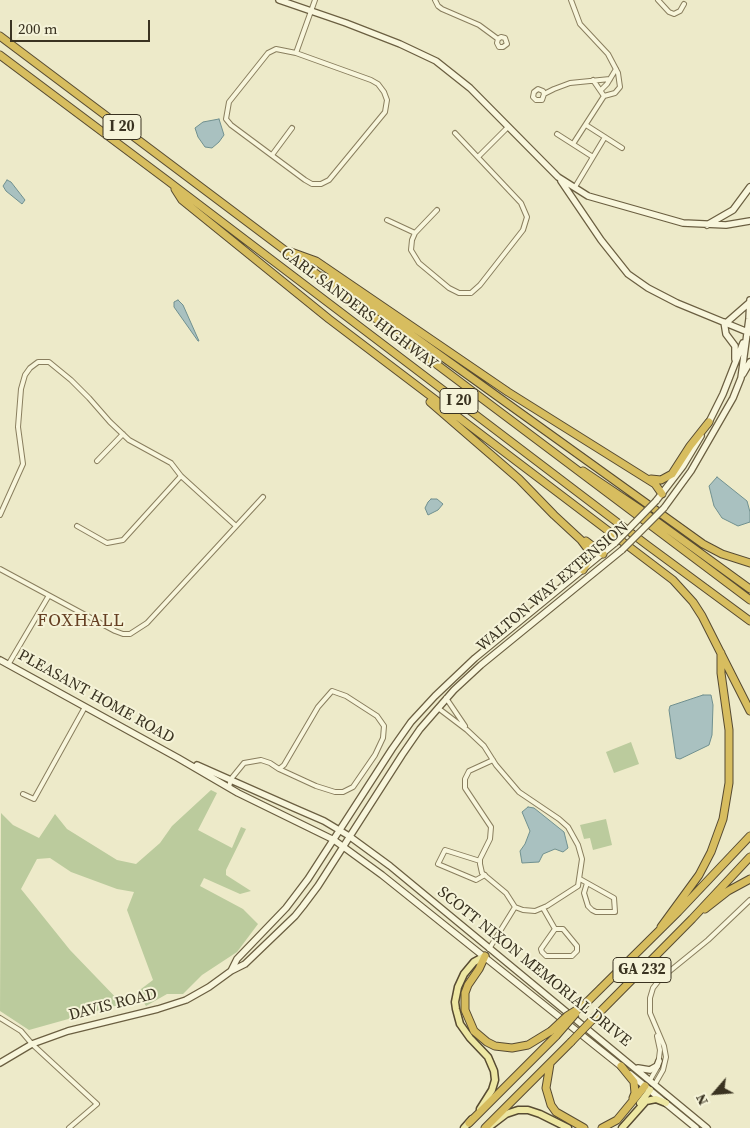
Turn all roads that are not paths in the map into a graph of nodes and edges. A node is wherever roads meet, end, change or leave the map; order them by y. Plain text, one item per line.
1 (280, 0) edge
2 (315, 0) edge
3 (435, 0) edge
4 (571, 0) edge
5 (658, 0) edge
6 (684, 4) dead end
7 (311, 10) junction
8 (0, 36) edge
9 (498, 39) dead end
10 (296, 53) junction
11 (0, 55) edge
12 (616, 69) junction
13 (610, 79) junction
14 (593, 80) junction
15 (601, 90) junction
16 (544, 94) dead end
17 (604, 96) junction
18 (586, 125) junction
19 (508, 126) junction
20 (292, 128) dead end
21 (455, 133) dead end
22 (557, 134) dead end
23 (605, 137) junction
24 (573, 144) junction
25 (622, 148) dead end
26 (272, 155) junction
27 (478, 157) junction
28 (593, 157) junction
29 (558, 177) junction
30 (168, 181) junction
31 (575, 187) junction
32 (750, 187) edge
33 (588, 196) junction
34 (581, 208) junction
35 (437, 210) dead end
36 (388, 220) dead end
37 (750, 221) edge
38 (707, 225) junction
39 (415, 233) junction
40 (284, 250) junction
41 (318, 276) junction
42 (750, 301) edge
43 (725, 322) junction
44 (749, 332) edge
45 (750, 362) edge
46 (735, 364) junction
47 (741, 378) junction
48 (421, 390) junction
49 (709, 422) junction
50 (123, 434) junction
51 (564, 460) junction
52 (97, 461) dead end
53 (181, 476) junction
54 (645, 478) junction
55 (662, 494) junction
56 (263, 497) dead end
57 (544, 504) junction
58 (665, 506) junction
59 (0, 515) edge
60 (77, 526) dead end
61 (236, 526) junction
62 (603, 554) junction
63 (613, 558) junction
64 (750, 563) edge
65 (0, 569) edge
66 (583, 570) junction
67 (750, 589) edge
68 (48, 596) junction
69 (750, 600) edge
70 (750, 621) edge
71 (488, 648) junction
72 (720, 650) junction
73 (493, 655) junction
74 (0, 660) edge
75 (8, 665) junction
76 (446, 698) junction
77 (85, 708) junction
78 (438, 708) junction
79 (750, 711) edge
80 (467, 730) junction
81 (381, 743) junction
82 (392, 749) junction
83 (178, 758) junction
84 (493, 760) junction
85 (279, 769) junction
86 (232, 779) junction
87 (229, 787) junction
88 (23, 794) dead end
89 (340, 831) junction
90 (350, 836) junction
91 (750, 836) edge
92 (334, 840) junction
93 (344, 847) junction
94 (750, 857) edge
95 (480, 861) junction
96 (485, 875) junction
97 (580, 879) junction
98 (750, 879) edge
99 (588, 883) junction
100 (750, 900) edge
101 (515, 907) junction
102 (543, 908) junction
103 (692, 919) junction
104 (661, 927) junction
105 (555, 929) junction
106 (489, 949) junction
107 (484, 956) junction
108 (231, 971) junction
109 (0, 1018) edge
110 (656, 1032) junction
111 (553, 1033) junction
112 (32, 1044) junction
113 (624, 1058) junction
114 (551, 1061) junction
115 (659, 1061) junction
116 (0, 1063) edge
117 (620, 1066) junction
118 (650, 1085) junction
119 (632, 1102) junction
120 (666, 1103) junction
121 (467, 1125) edge
122 (69, 1128) edge
123 (486, 1128) edge
124 (568, 1128) edge
125 (584, 1128) edge
126 (602, 1128) edge
127 (620, 1128) edge
128 (696, 1128) edge
129 (707, 1128) edge

1 - 7 main road
2 - 7 street
3 - 9 street
4 - 12 street
5 - 6 street
7 - 10 street
7 - 19 main road
8 - 40 highway, CARL SANDERS HIGHWAY / I 20
10 - 26 street
10 - 26 street
11 - 30 highway, CARL SANDERS HIGHWAY / I 20
12 - 13 street
12 - 17 street
13 - 14 street
13 - 15 street
14 - 15 street
14 - 16 street
15 - 17 street
17 - 18 street
18 - 23 street
18 - 24 street
19 - 27 street
19 - 29 main road
20 - 26 street
21 - 27 street
22 - 24 street
23 - 25 street
23 - 28 street
24 - 28 street
27 - 39 street
28 - 31 street
29 - 31 main road
29 - 34 main road
30 - 48 highway
30 - 70 highway, CARL SANDERS HIGHWAY / I 20
31 - 33 main road
32 - 38 main road
33 - 34 main road
33 - 38 main road
34 - 43 main road
35 - 39 street
36 - 39 street
37 - 38 main road
40 - 41 highway, CARL SANDERS HIGHWAY / I 20
40 - 54 highway
41 - 51 highway, CARL SANDERS HIGHWAY / I 20
41 - 64 highway
42 - 43 main road
42 - 44 main road, WALTON WAY EXTENSION
43 - 44 main road
43 - 46 main road
44 - 46 main road, WALTON WAY EXTENSION
44 - 47 main road, WALTON WAY EXTENSION
45 - 47 main road
46 - 49 main road, WALTON WAY EXTENSION
47 - 58 main road, WALTON WAY EXTENSION
48 - 57 highway
48 - 72 highway
49 - 54 highway
49 - 55 main road, WALTON WAY EXTENSION
50 - 52 street
50 - 53 street
50 - 59 street
51 - 67 highway
51 - 69 highway, CARL SANDERS HIGHWAY / I 20
53 - 60 street
53 - 61 street
54 - 55 highway
55 - 58 main road
55 - 62 main road, WALTON WAY EXTENSION, bridge
56 - 61 street
57 - 62 highway
57 - 66 highway
58 - 63 main road, WALTON WAY EXTENSION, bridge
61 - 68 street
62 - 63 main road
62 - 66 main road, WALTON WAY EXTENSION
63 - 73 main road, WALTON WAY EXTENSION
65 - 68 street
66 - 71 main road, WALTON WAY EXTENSION
68 - 75 street
71 - 73 main road
71 - 82 main road, WALTON WAY EXTENSION
72 - 79 highway
72 - 104 highway
73 - 76 main road, WALTON WAY EXTENSION
74 - 75 main road, PLEASANT HOME ROAD
75 - 77 main road, PLEASANT HOME ROAD
76 - 78 main road, WALTON WAY EXTENSION
76 - 80 street
77 - 83 main road, PLEASANT HOME ROAD
77 - 88 street
78 - 80 street
78 - 90 main road, WALTON WAY EXTENSION
80 - 84 street
81 - 82 street
81 - 85 street
81 - 85 street
82 - 89 main road, WALTON WAY EXTENSION
83 - 86 main road, PLEASANT HOME ROAD
83 - 87 main road, PLEASANT HOME ROAD
84 - 95 street
84 - 97 street
85 - 86 street
86 - 87 street
86 - 89 main road, PLEASANT HOME ROAD
87 - 92 main road, PLEASANT HOME ROAD
89 - 90 main road, SCOTT NIXON MEMORIAL DRIVE
89 - 92 main road, WALTON WAY EXTENSION
90 - 93 main road, WALTON WAY EXTENSION
90 - 106 main road, SCOTT NIXON MEMORIAL DRIVE
91 - 104 highway, GA 232
92 - 93 main road, SCOTT NIXON MEMORIAL DRIVE
92 - 108 main road, DAVIS ROAD
93 - 107 main road, SCOTT NIXON MEMORIAL DRIVE
93 - 108 main road, DAVIS ROAD
94 - 103 highway, GA 232
95 - 96 street
95 - 96 street
96 - 101 street
97 - 99 street
97 - 102 street
98 - 103 highway
99 - 99 street
100 - 110 street
101 - 102 street
101 - 106 street
102 - 105 street
103 - 114 highway, GA 232, bridge
104 - 111 highway, GA 232, bridge
105 - 105 street
106 - 107 main road
106 - 113 main road, SCOTT NIXON MEMORIAL DRIVE
107 - 111 highway
107 - 117 main road, SCOTT NIXON MEMORIAL DRIVE
107 - 121 main road
108 - 112 main road, DAVIS ROAD
109 - 112 street
110 - 115 street
110 - 118 street
111 - 121 highway
112 - 116 main road, DAVIS ROAD
112 - 122 street
113 - 115 main road
113 - 118 main road, SCOTT NIXON MEMORIAL DRIVE
114 - 123 highway, GA 232
114 - 125 highway
115 - 118 street
117 - 118 main road, SCOTT NIXON MEMORIAL DRIVE
117 - 119 highway
118 - 119 highway
118 - 120 main road, SCOTT NIXON MEMORIAL DRIVE
118 - 127 main road
118 - 129 main road, SCOTT NIXON MEMORIAL DRIVE
119 - 126 highway
120 - 127 main road
120 - 128 main road, SCOTT NIXON MEMORIAL DRIVE
123 - 124 main road

